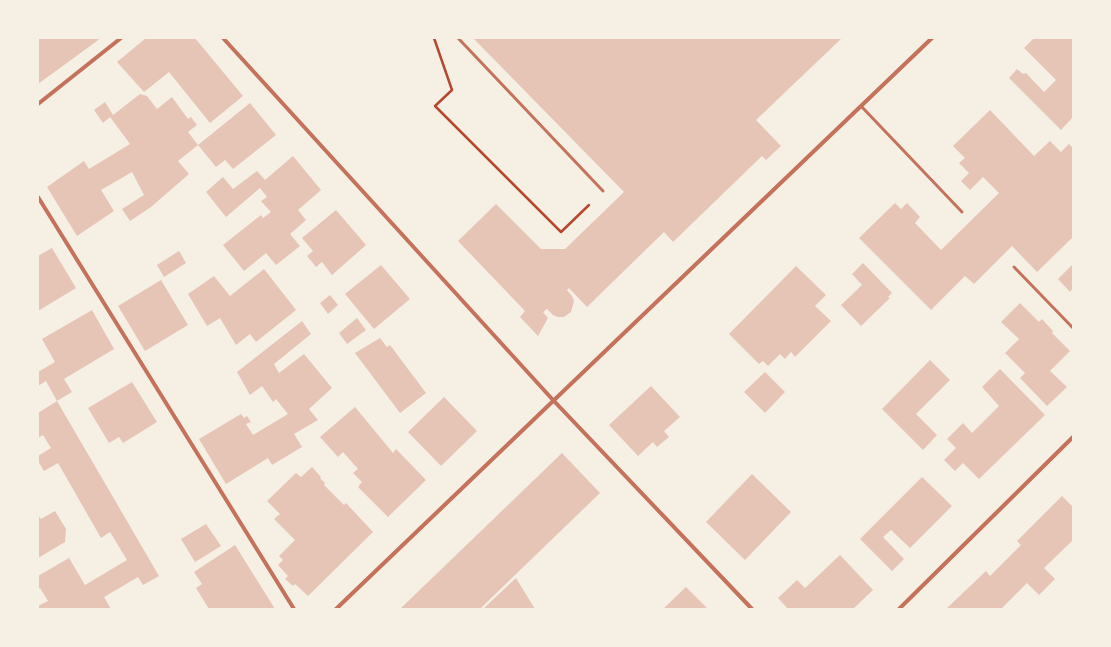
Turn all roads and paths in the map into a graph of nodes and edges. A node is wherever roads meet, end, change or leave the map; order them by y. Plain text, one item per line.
1 (121, 38) edge
2 (223, 38) edge
3 (434, 38) edge
4 (458, 38) edge
5 (932, 38) edge
6 (38, 104) edge
7 (861, 106) junction
8 (604, 191) joint
9 (38, 197) edge
10 (962, 212) dead end
11 (1014, 267) dead end
12 (1073, 328) edge
13 (553, 400) junction
14 (1073, 437) edge
15 (294, 609) edge
16 (336, 609) edge
17 (752, 609) edge
18 (899, 609) edge

1 - 6 street
2 - 13 street
3 - 8 path
4 - 8 lane
5 - 7 street
7 - 10 lane
7 - 13 street
9 - 15 street
11 - 12 lane
13 - 16 street
13 - 17 street
14 - 18 street

